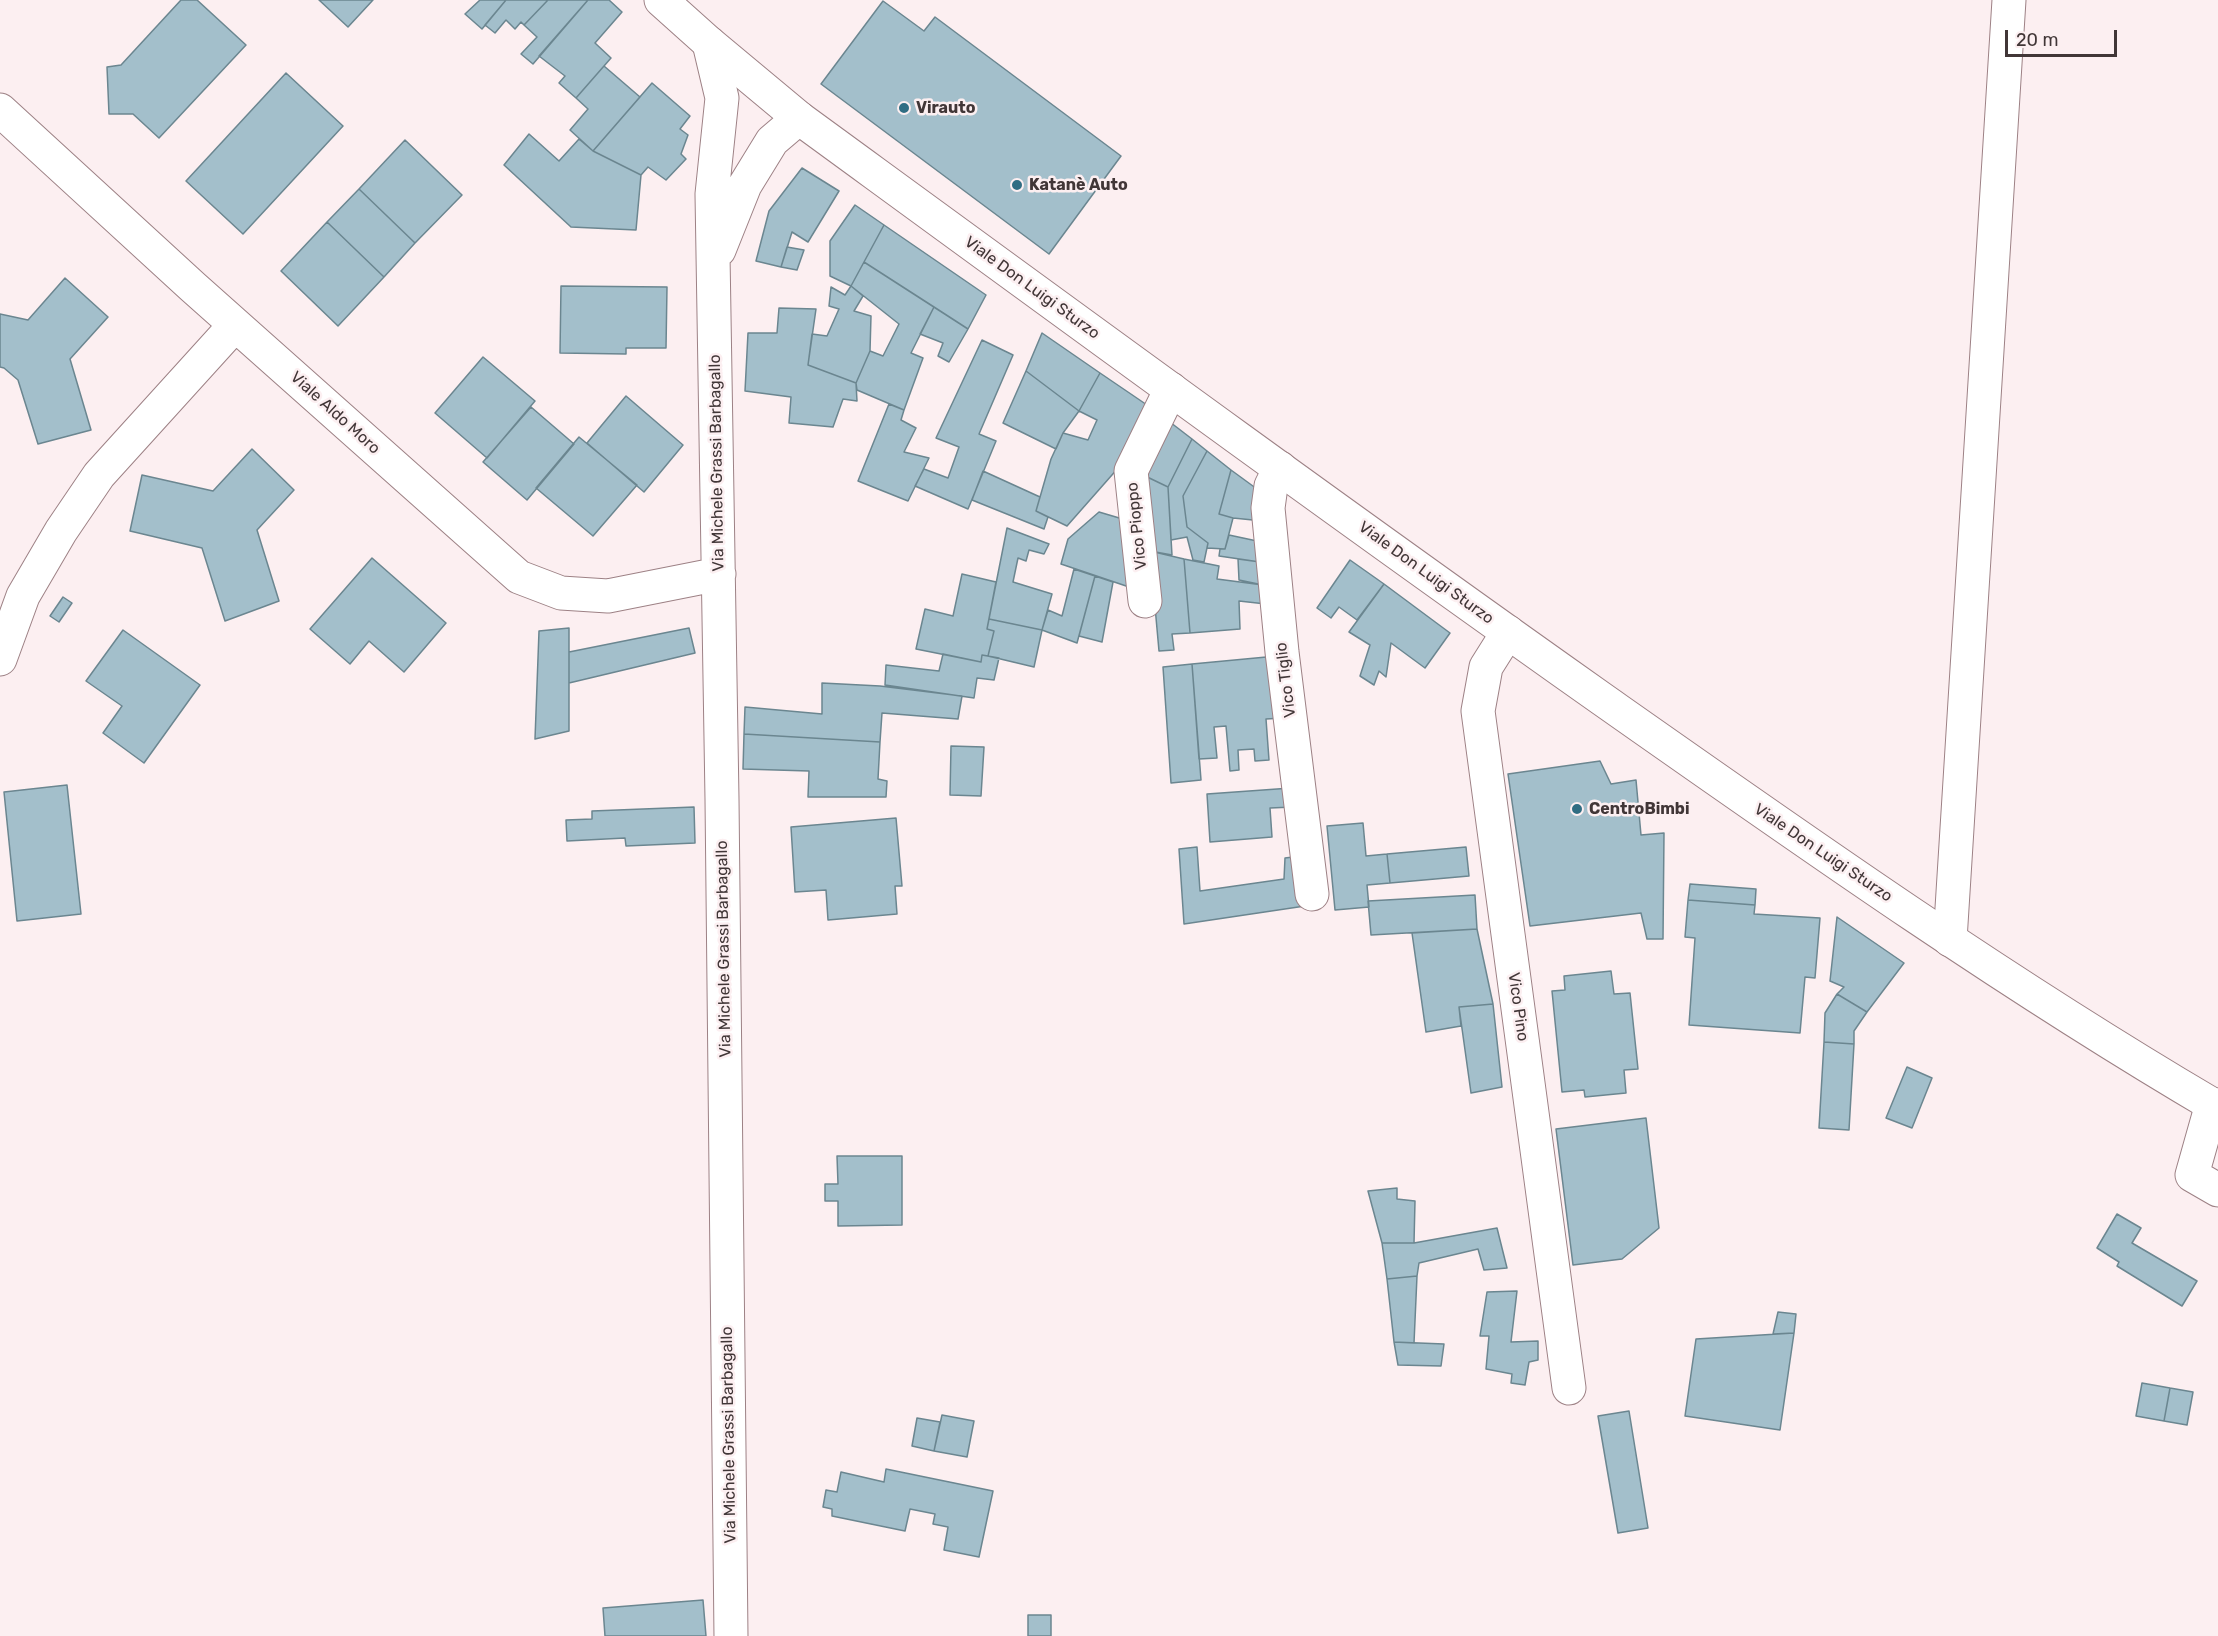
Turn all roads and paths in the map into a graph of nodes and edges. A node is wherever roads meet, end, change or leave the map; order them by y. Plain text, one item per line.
1 (661, 0) edge
2 (2009, 0) edge
3 (709, 44) junction
4 (0, 110) edge
5 (799, 118) junction
6 (714, 263) junction
7 (235, 325) junction
8 (1172, 389) junction
9 (1280, 468) junction
10 (719, 574) junction
11 (1145, 602) dead end
12 (1508, 632) junction
13 (0, 659) edge
14 (1312, 894) dead end
15 (1950, 939) junction
16 (2215, 1106) edge
17 (2218, 1190) edge
18 (1569, 1388) dead end
19 (731, 1636) edge

1 - 3 street, Viale Don Luigi Sturzo
2 - 15 street
3 - 5 street, Viale Don Luigi Sturzo
3 - 6 street, Via Michele Grassi Barbagallo
4 - 7 street, Viale Aldo Moro
5 - 6 street
5 - 8 street, Viale Don Luigi Sturzo
6 - 10 street, Via Michele Grassi Barbagallo
7 - 10 street, Viale Aldo Moro
7 - 13 street
8 - 9 street, Viale Don Luigi Sturzo
8 - 11 street, Vico Pioppo
9 - 12 street, Viale Don Luigi Sturzo
9 - 14 street, Vico Tiglio
10 - 19 street, Via Michele Grassi Barbagallo
12 - 15 street, Viale Don Luigi Sturzo
12 - 18 street, Vico Pino
15 - 16 street, Viale Don Luigi Sturzo
16 - 17 street

